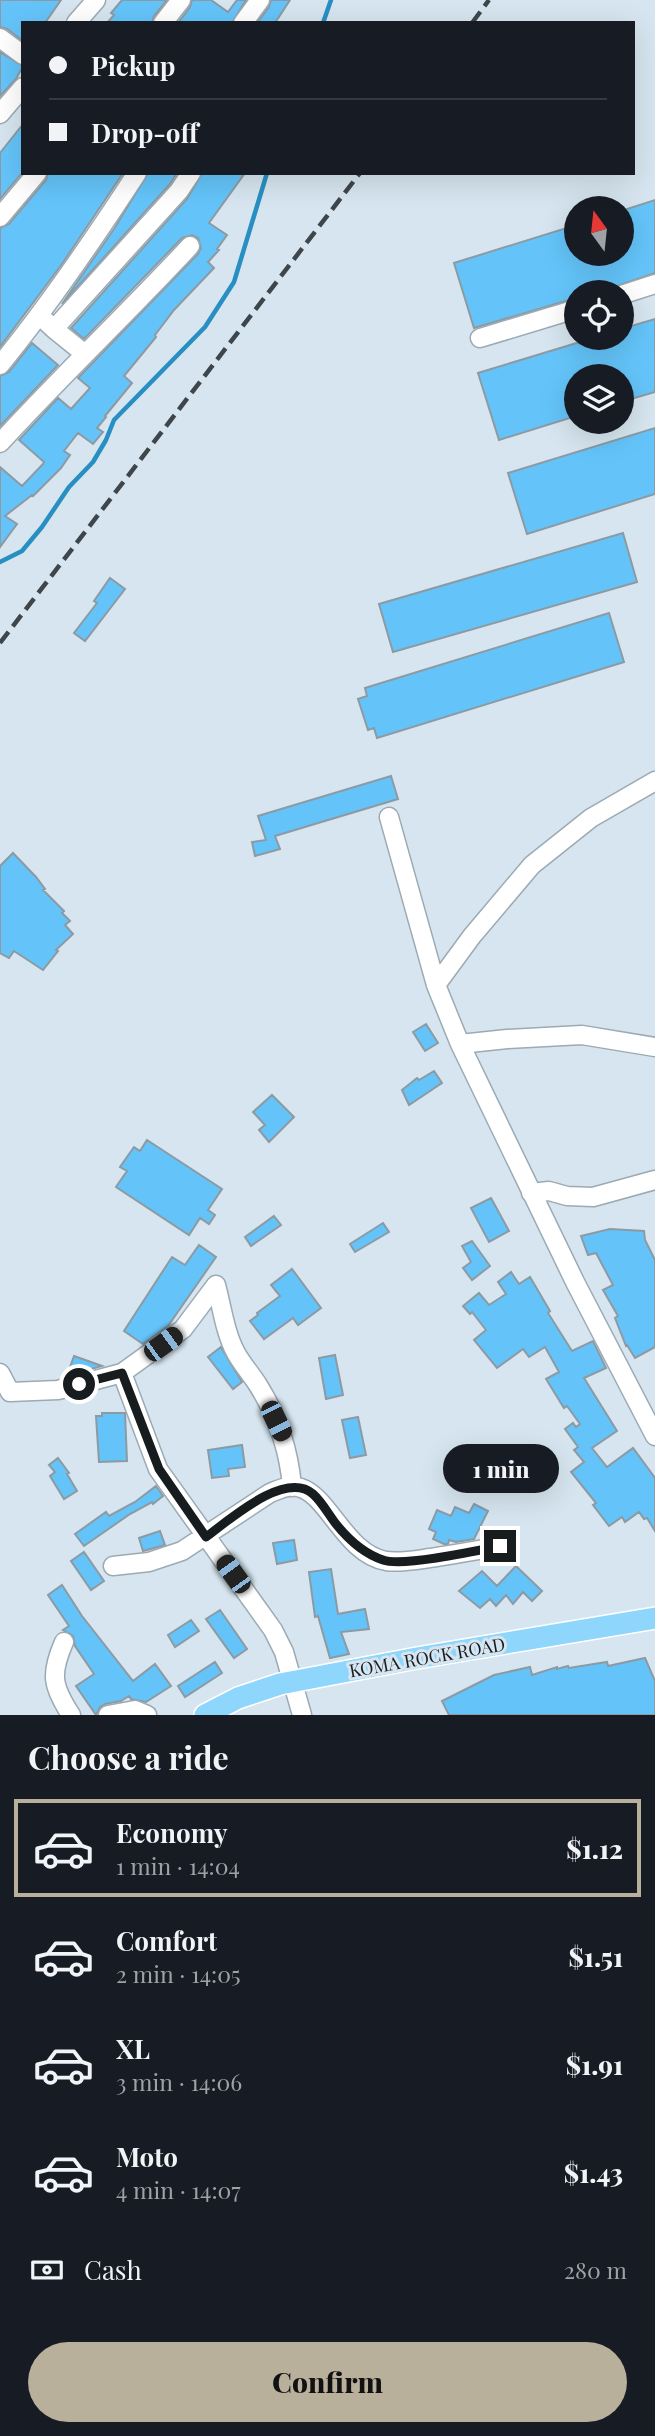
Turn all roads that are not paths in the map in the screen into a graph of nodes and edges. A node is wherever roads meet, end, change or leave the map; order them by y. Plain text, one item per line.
1 (96, 0) edge
2 (181, 0) edge
3 (260, 0) edge
4 (78, 21) edge
5 (165, 21) edge
6 (244, 21) edge
7 (0, 38) edge
8 (21, 54) edge
9 (21, 89) edge
10 (0, 114) edge
11 (35, 175) edge
12 (136, 175) edge
13 (190, 175) edge
14 (0, 217) edge
15 (190, 246) dead end
16 (655, 284) edge
17 (634, 291) edge
18 (564, 313) edge
19 (40, 316) junction
20 (54, 329) junction
21 (480, 338) dead end
22 (85, 354) junction
23 (0, 365) edge
24 (0, 443) edge
25 (655, 781) edge
26 (389, 817) dead end
27 (436, 985) junction
28 (460, 1044) junction
29 (655, 1047) edge
30 (655, 1180) edge
31 (531, 1193) junction
32 (0, 1373) edge
33 (122, 1373) junction
34 (655, 1436) edge
35 (292, 1487) junction
36 (206, 1537) junction
37 (500, 1546) dead end
38 (113, 1566) dead end
39 (655, 1618) edge
40 (64, 1642) dead end
41 (292, 1682) junction
42 (71, 1715) edge
43 (108, 1715) edge
44 (147, 1715) edge
45 (205, 1715) edge
46 (302, 1715) edge

1 - 4 street
2 - 5 street
3 - 6 street
7 - 8 street
9 - 10 street
11 - 14 street
12 - 19 street
13 - 20 street
15 - 22 street
16 - 17 street
18 - 21 street
19 - 20 street
19 - 23 street
20 - 22 street
22 - 24 street
25 - 27 street
26 - 27 street
27 - 28 street
28 - 29 street
28 - 31 street
30 - 31 street
31 - 34 street
32 - 33 street
33 - 35 street
33 - 36 street
35 - 36 street
35 - 37 street
36 - 38 street
36 - 41 street
39 - 41 main road, KOMA ROCK ROAD
40 - 42 street
41 - 45 main road, KOMA ROCK ROAD
41 - 46 street
43 - 44 street

